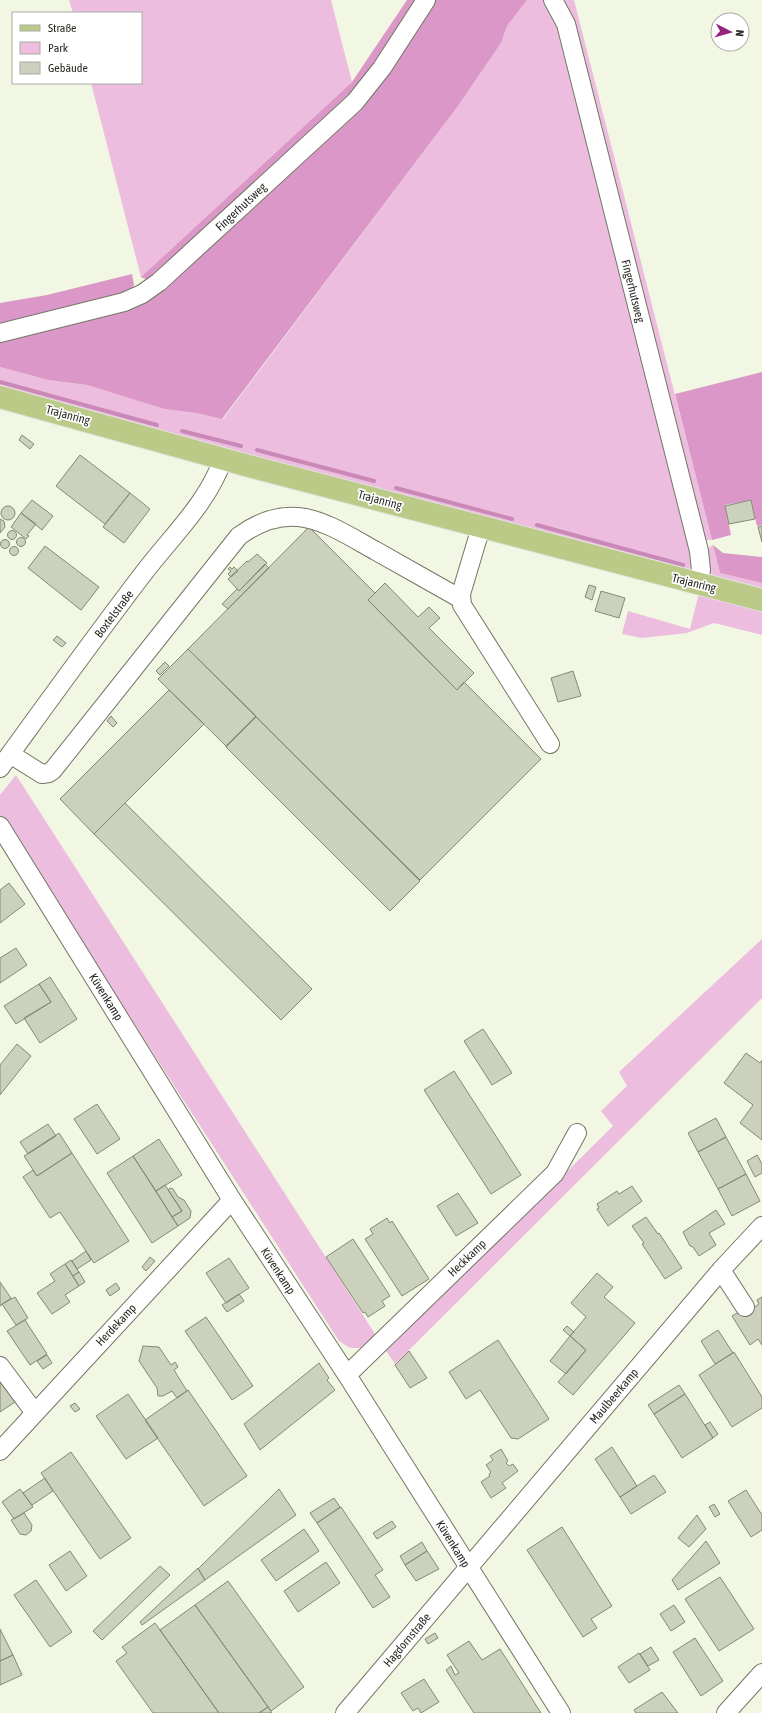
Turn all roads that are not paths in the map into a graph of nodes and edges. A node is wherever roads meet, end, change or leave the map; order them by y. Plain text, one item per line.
1 (426, 0) edge
2 (554, 0) edge
3 (0, 334) edge
4 (0, 396) edge
5 (223, 459) junction
6 (481, 527) junction
7 (697, 584) junction
8 (461, 599) junction
9 (762, 600) edge
10 (550, 744) dead end
11 (5, 761) edge
12 (0, 826) edge
13 (577, 1133) dead end
14 (232, 1200) junction
15 (762, 1226) edge
16 (721, 1270) junction
17 (745, 1307) dead end
18 (0, 1366) edge
19 (346, 1375) junction
20 (35, 1413) junction
21 (0, 1451) edge
22 (468, 1567) junction
23 (762, 1673) edge
24 (345, 1713) edge
25 (561, 1713) edge
26 (726, 1713) edge

1 - 3 street, Fingerhutsweg
2 - 7 street, Fingerhutsweg
4 - 5 main road, Trajanring
5 - 6 main road, Trajanring
5 - 11 street, Boxtelstraße
6 - 7 main road, Trajanring
6 - 8 street
7 - 9 main road, Trajanring
8 - 10 street
8 - 11 street
12 - 14 street, Küvenkamp
13 - 19 street, Heckkamp
14 - 19 street, Küvenkamp
14 - 20 street, Herdekamp
15 - 16 street, Maulbeerkamp
16 - 17 street
16 - 22 street, Maulbeerkamp
18 - 20 street
19 - 22 street, Küvenkamp
20 - 21 street, Herdekamp
22 - 24 street, Hagdornstraße
22 - 25 street, Küvenkamp
23 - 26 street

